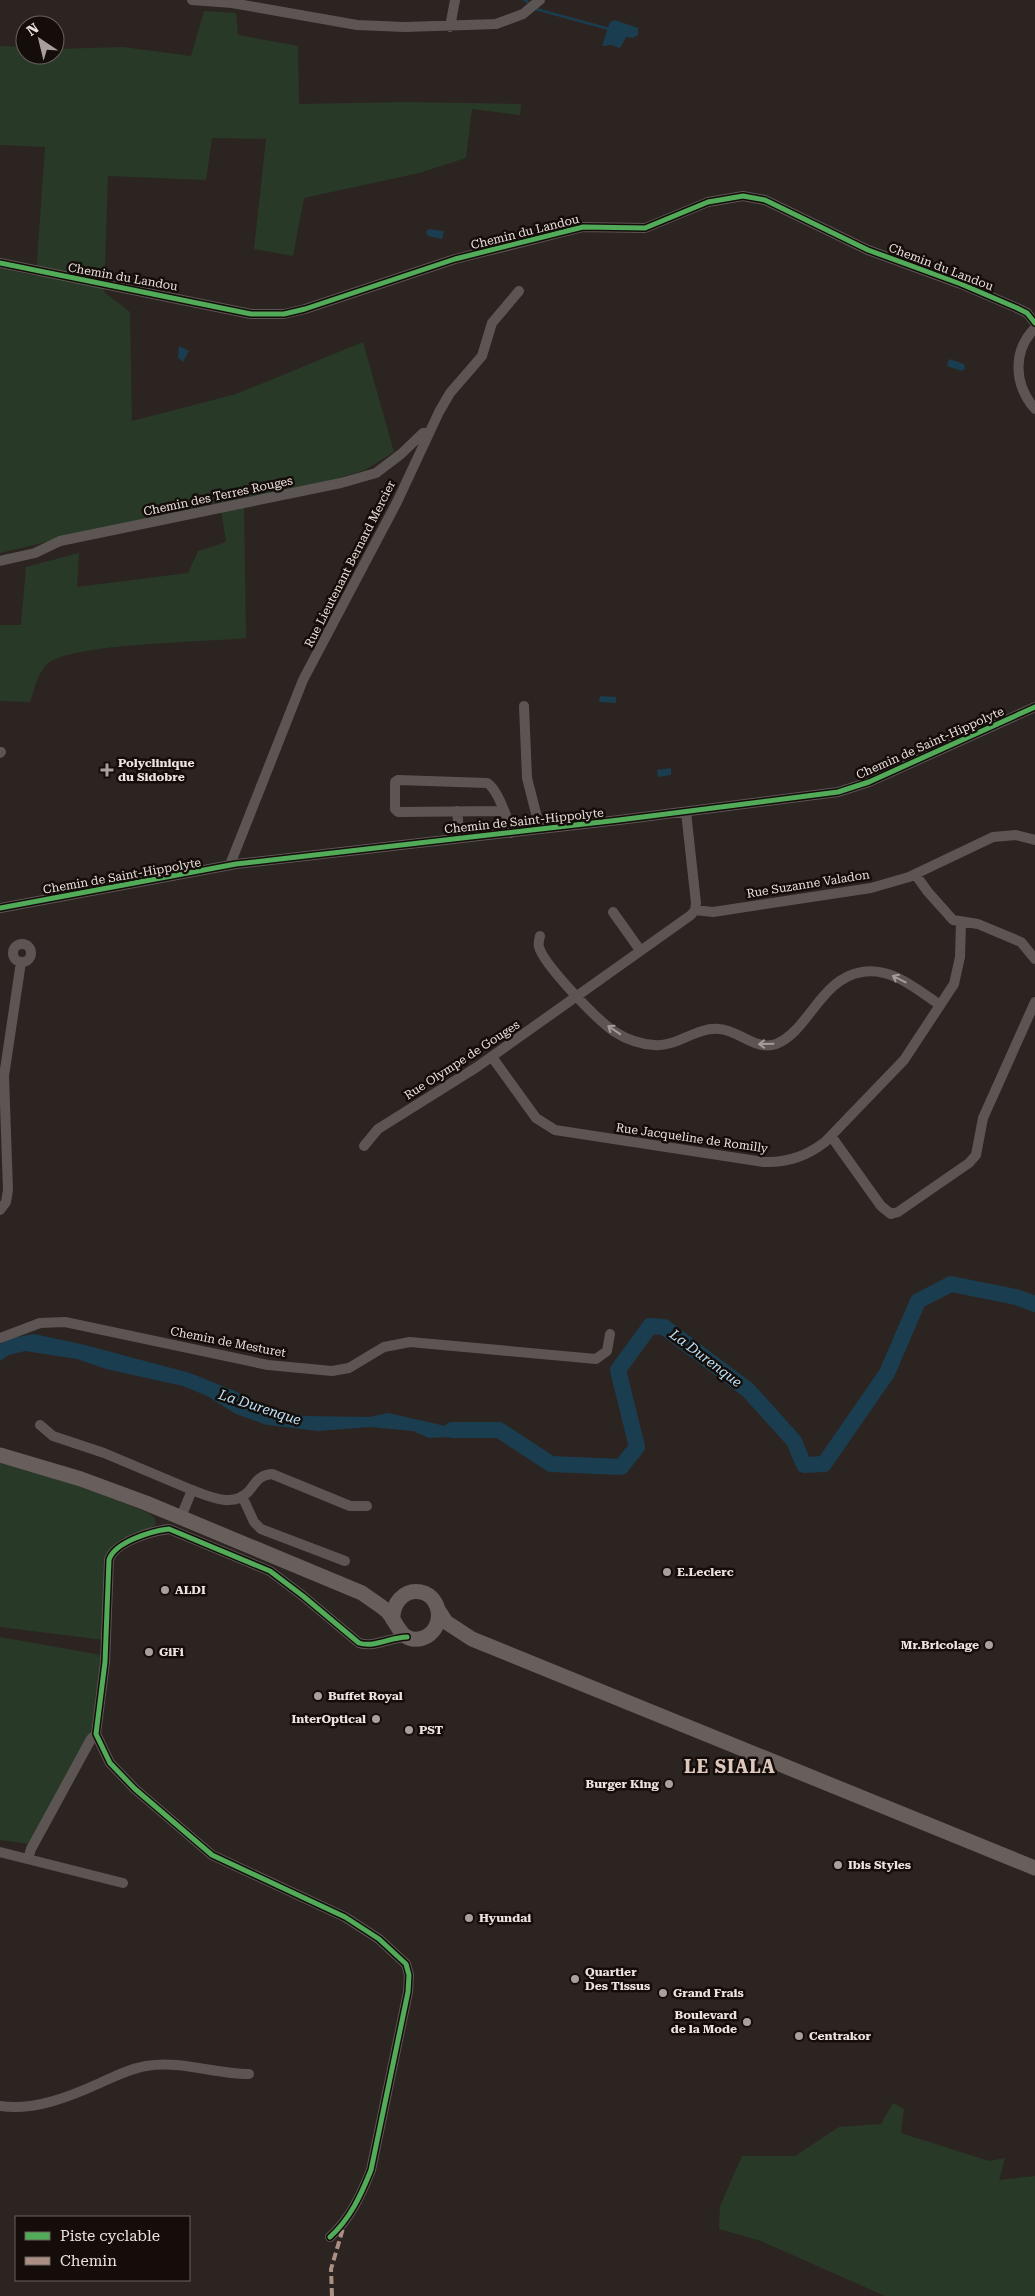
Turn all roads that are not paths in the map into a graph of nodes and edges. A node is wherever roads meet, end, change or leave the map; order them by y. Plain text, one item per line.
1 (192, 0) edge
2 (455, 0) edge
3 (540, 0) edge
4 (450, 27) junction
5 (0, 263) edge
6 (519, 291) dead end
7 (1035, 322) edge
8 (1035, 328) edge
9 (1035, 409) edge
10 (429, 433) junction
11 (0, 560) edge
12 (524, 706) dead end
13 (1035, 707) edge
14 (460, 811) junction
15 (503, 811) junction
16 (686, 812) junction
17 (540, 829) junction
18 (511, 833) junction
19 (460, 838) junction
20 (1035, 840) edge
21 (231, 865) junction
22 (915, 874) junction
23 (0, 908) edge
24 (695, 910) junction
25 (613, 912) dead end
26 (961, 922) junction
27 (540, 936) dead end
28 (640, 950) junction
29 (1035, 959) edge
30 (21, 962) dead end
31 (577, 996) junction
32 (1035, 1002) edge
33 (940, 1005) junction
34 (492, 1057) junction
35 (831, 1136) junction
36 (364, 1146) dead end
37 (0, 1210) edge
38 (610, 1334) dead end
39 (0, 1338) edge
40 (40, 1425) dead end
41 (0, 1455) edge
42 (192, 1490) junction
43 (242, 1496) junction
44 (367, 1506) dead end
45 (181, 1518) junction
46 (345, 1561) dead end
47 (362, 1593) junction
48 (403, 1596) junction
49 (439, 1611) junction
50 (393, 1621) junction
51 (430, 1634) junction
52 (407, 1637) junction
53 (472, 1638) junction
54 (376, 1643) junction
55 (96, 1734) junction
56 (0, 1852) edge
57 (28, 1859) junction
58 (1035, 1868) edge
59 (123, 1883) dead end
60 (249, 2074) dead end
61 (0, 2106) edge
62 (330, 2237) dead end

1 - 4 street
2 - 4 street
3 - 4 street
5 - 7 street, Chemin du Landou
6 - 10 street, Rue Lieutenant Bernard Mercier
8 - 9 street
10 - 11 street, Chemin des Terres Rouges
10 - 21 street, Rue Lieutenant Bernard Mercier
12 - 17 street, Chemin de Saint-Hippolyte
13 - 16 street, Chemin de Saint-Hippolyte
14 - 15 street
14 - 15 street
14 - 19 street
15 - 18 street
16 - 17 street, Chemin de Saint-Hippolyte
16 - 24 street
17 - 18 street, Chemin de Saint-Hippolyte
18 - 19 street, Chemin de Saint-Hippolyte
19 - 21 street, Chemin de Saint-Hippolyte
20 - 22 street, Rue Suzanne Valadon
21 - 23 street, Chemin de Saint-Hippolyte
22 - 24 street, Rue Suzanne Valadon
22 - 26 street
24 - 28 street, Rue Olympe de Gouges
25 - 28 street
26 - 29 street
26 - 33 street, Rue Jacqueline de Romilly
27 - 31 street
28 - 31 street, Rue Olympe de Gouges
30 - 37 street
33 -> 31 street
31 - 34 street, Rue Olympe de Gouges
32 - 35 street
33 - 35 street, Rue Jacqueline de Romilly
34 - 35 street, Rue Jacqueline de Romilly
34 - 36 street, Rue Olympe de Gouges
38 - 39 street, Chemin de Mesturet
40 - 42 street
41 - 45 main road
42 - 43 street
42 - 45 street
43 - 44 street
43 - 46 street
45 - 47 main road
47 - 48 main road
47 - 50 main road
48 - 49 main road
48 - 50 main road
49 - 51 main road
49 - 53 main road
50 - 52 main road
50 - 54 street
51 - 52 main road
51 - 53 main road
52 - 54 street
53 - 58 main road
54 - 55 street
55 - 57 street
55 - 62 street
56 - 57 street
57 - 59 street
60 - 61 street

